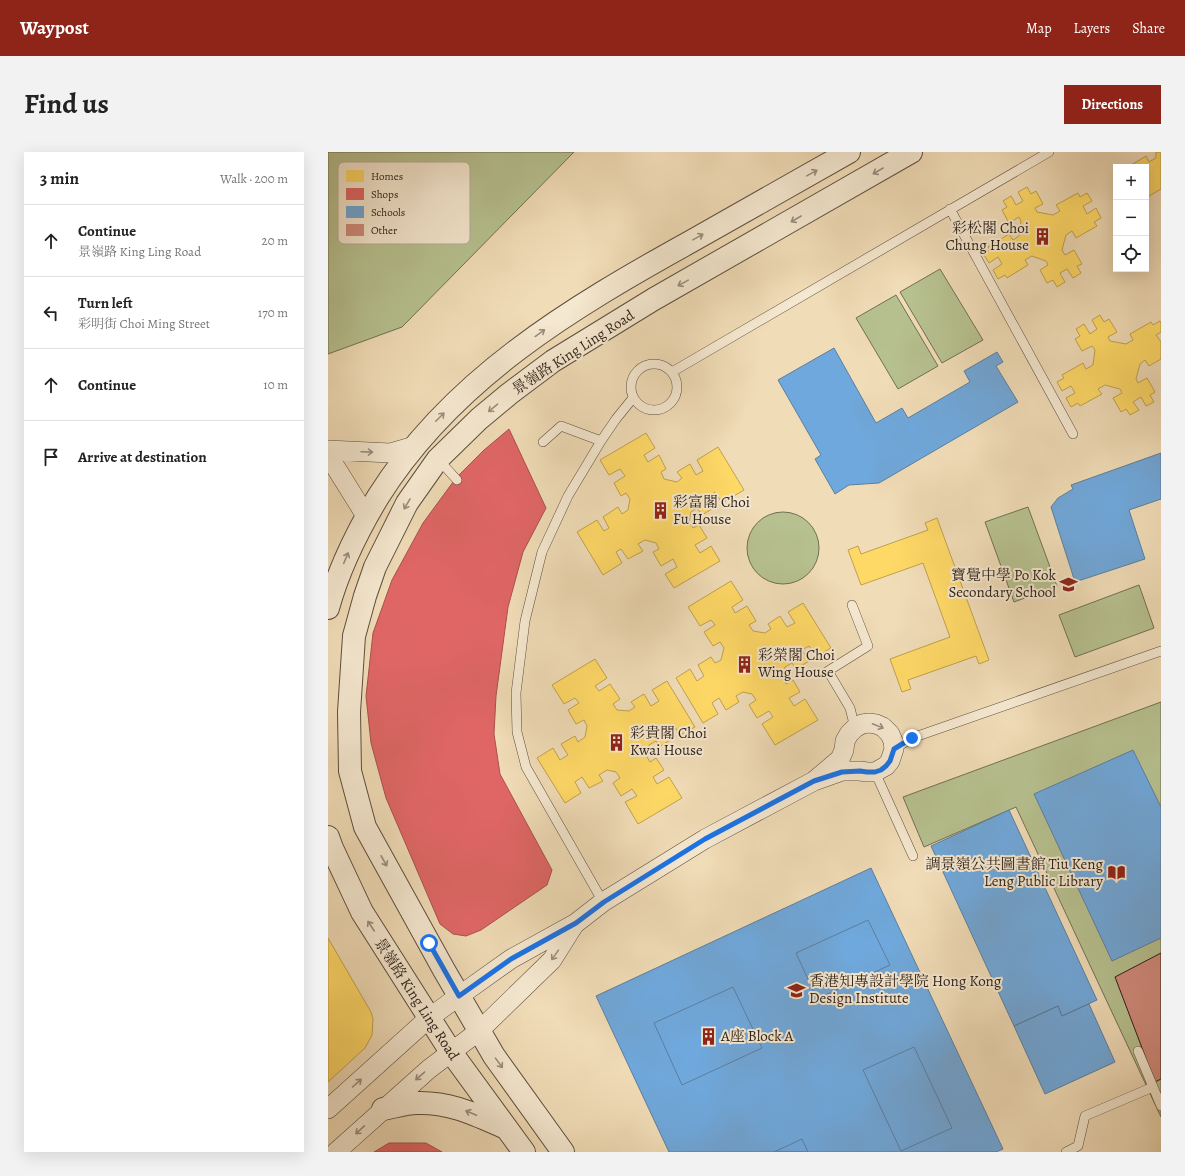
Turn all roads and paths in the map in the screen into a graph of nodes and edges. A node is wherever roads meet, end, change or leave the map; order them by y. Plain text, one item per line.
1 (849, 152) edge
2 (911, 152) edge
3 (1049, 152) edge
4 (950, 209) junction
5 (672, 372) junction
6 (633, 398) junction
7 (1073, 434) dead end
8 (601, 441) junction
9 (543, 442) dead end
10 (414, 446) junction
11 (328, 450) edge
12 (328, 455) edge
13 (438, 459) junction
14 (457, 480) dead end
15 (366, 516) junction
16 (852, 605) dead end
17 (328, 608) edge
18 (1161, 651) edge
19 (855, 728) junction
20 (894, 749) junction
21 (875, 772) junction
22 (814, 781) junction
23 (328, 837) edge
24 (913, 856) dead end
25 (604, 902) junction
26 (576, 923) junction
27 (459, 996) junction
28 (430, 1018) junction
29 (479, 1030) junction
30 (1138, 1051) dead end
31 (451, 1052) junction
32 (1153, 1087) junction
33 (1161, 1106) edge
34 (328, 1109) edge
35 (383, 1109) junction
36 (507, 1128) junction
37 (336, 1152) edge
38 (524, 1152) edge
39 (564, 1152) edge
40 (1066, 1152) edge

10 -> 1 street, 景嶺路 King Ling Road
2 -> 13 street, 景嶺路 King Ling Road
3 - 4 lane
4 - 5 lane
4 - 7 lane
5 - 6 lane
5 - 6 lane
6 - 8 lane
8 - 9 lane
8 - 25 lane
11 -> 10 street
10 - 15 street, 景嶺路 King Ling Road
12 - 15 street
13 - 14 lane
13 -> 27 street, 景嶺路 King Ling Road
17 -> 15 street, 景嶺路 King Ling Road
16 - 19 lane
18 - 20 lane
19 -> 20 street
19 - 22 street
20 - 21 street
21 - 22 street
21 - 24 lane
22 - 25 street
28 -> 23 street, 景嶺路 King Ling Road
25 - 26 street
26 - 27 street
26 -> 29 street
27 - 28 street
27 - 29 street, 景嶺路 King Ling Road
28 - 31 street, 景嶺路 King Ling Road
34 -> 28 street
29 - 31 street
29 -> 39 street, 景嶺路 King Ling Road
30 - 32 lane
31 -> 35 street
31 - 36 street, 景嶺路 King Ling Road
32 - 33 lane
32 - 40 lane
36 -> 35 street
35 -> 37 street
36 - 38 street, 景嶺路 King Ling Road

